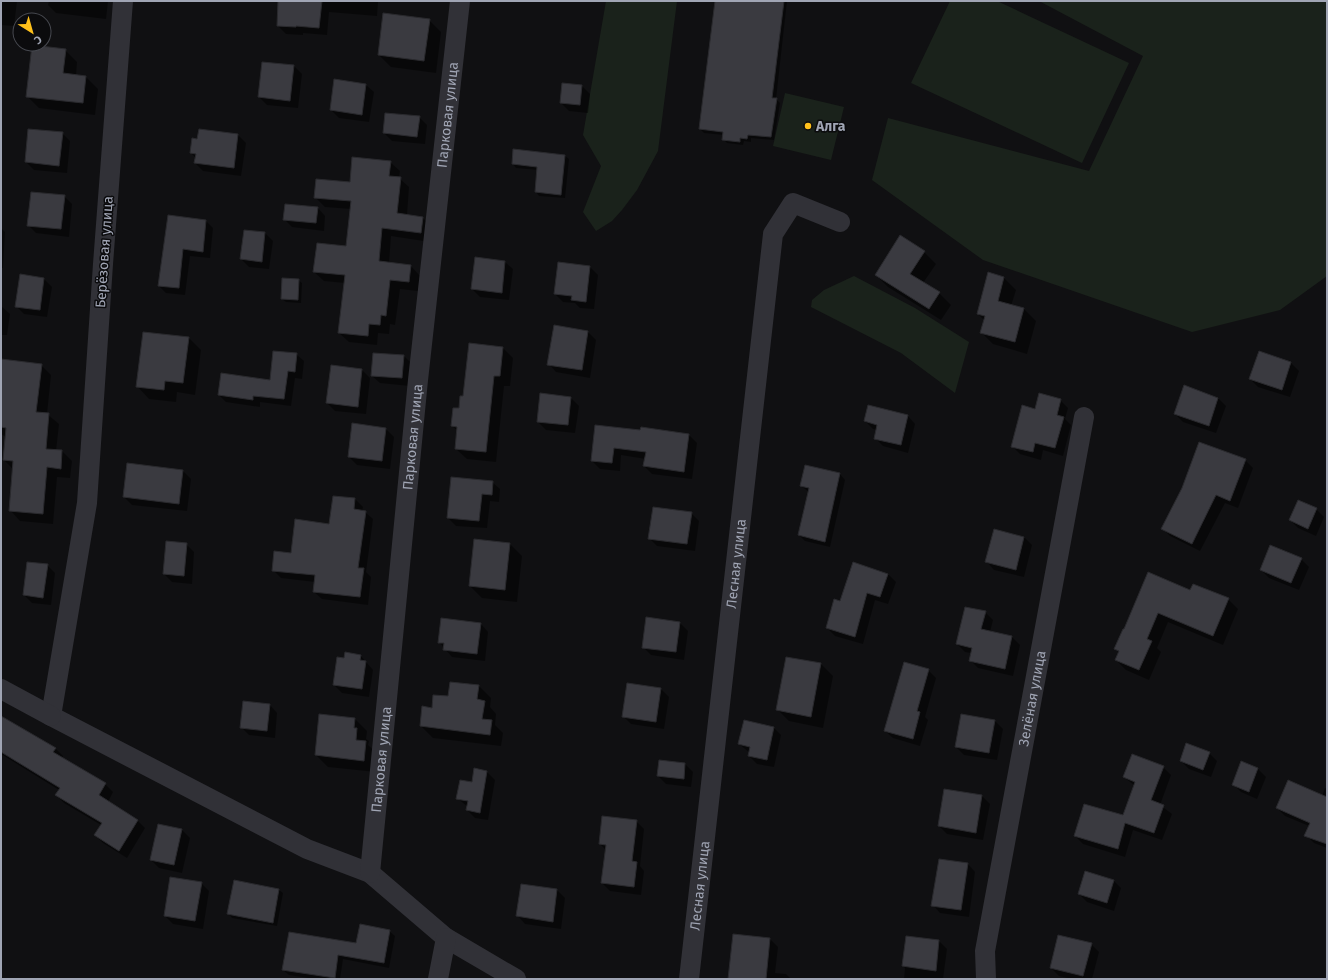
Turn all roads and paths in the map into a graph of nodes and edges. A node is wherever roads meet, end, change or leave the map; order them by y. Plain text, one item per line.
1 (123, 1) edge
2 (460, 1) edge
3 (840, 222) dead end
4 (1084, 417) dead end
5 (1, 690) edge
6 (51, 716) junction
7 (370, 873) junction
8 (446, 938) junction
9 (438, 979) edge
10 (516, 979) edge
11 (690, 979) edge
12 (986, 979) edge

1 - 6 street, Берёзовая улица
2 - 7 street, Парковая улица
3 - 11 street, Лесная улица
4 - 12 street, Зелёная улица
5 - 6 street
6 - 7 street
7 - 8 street
8 - 9 street
8 - 10 street

